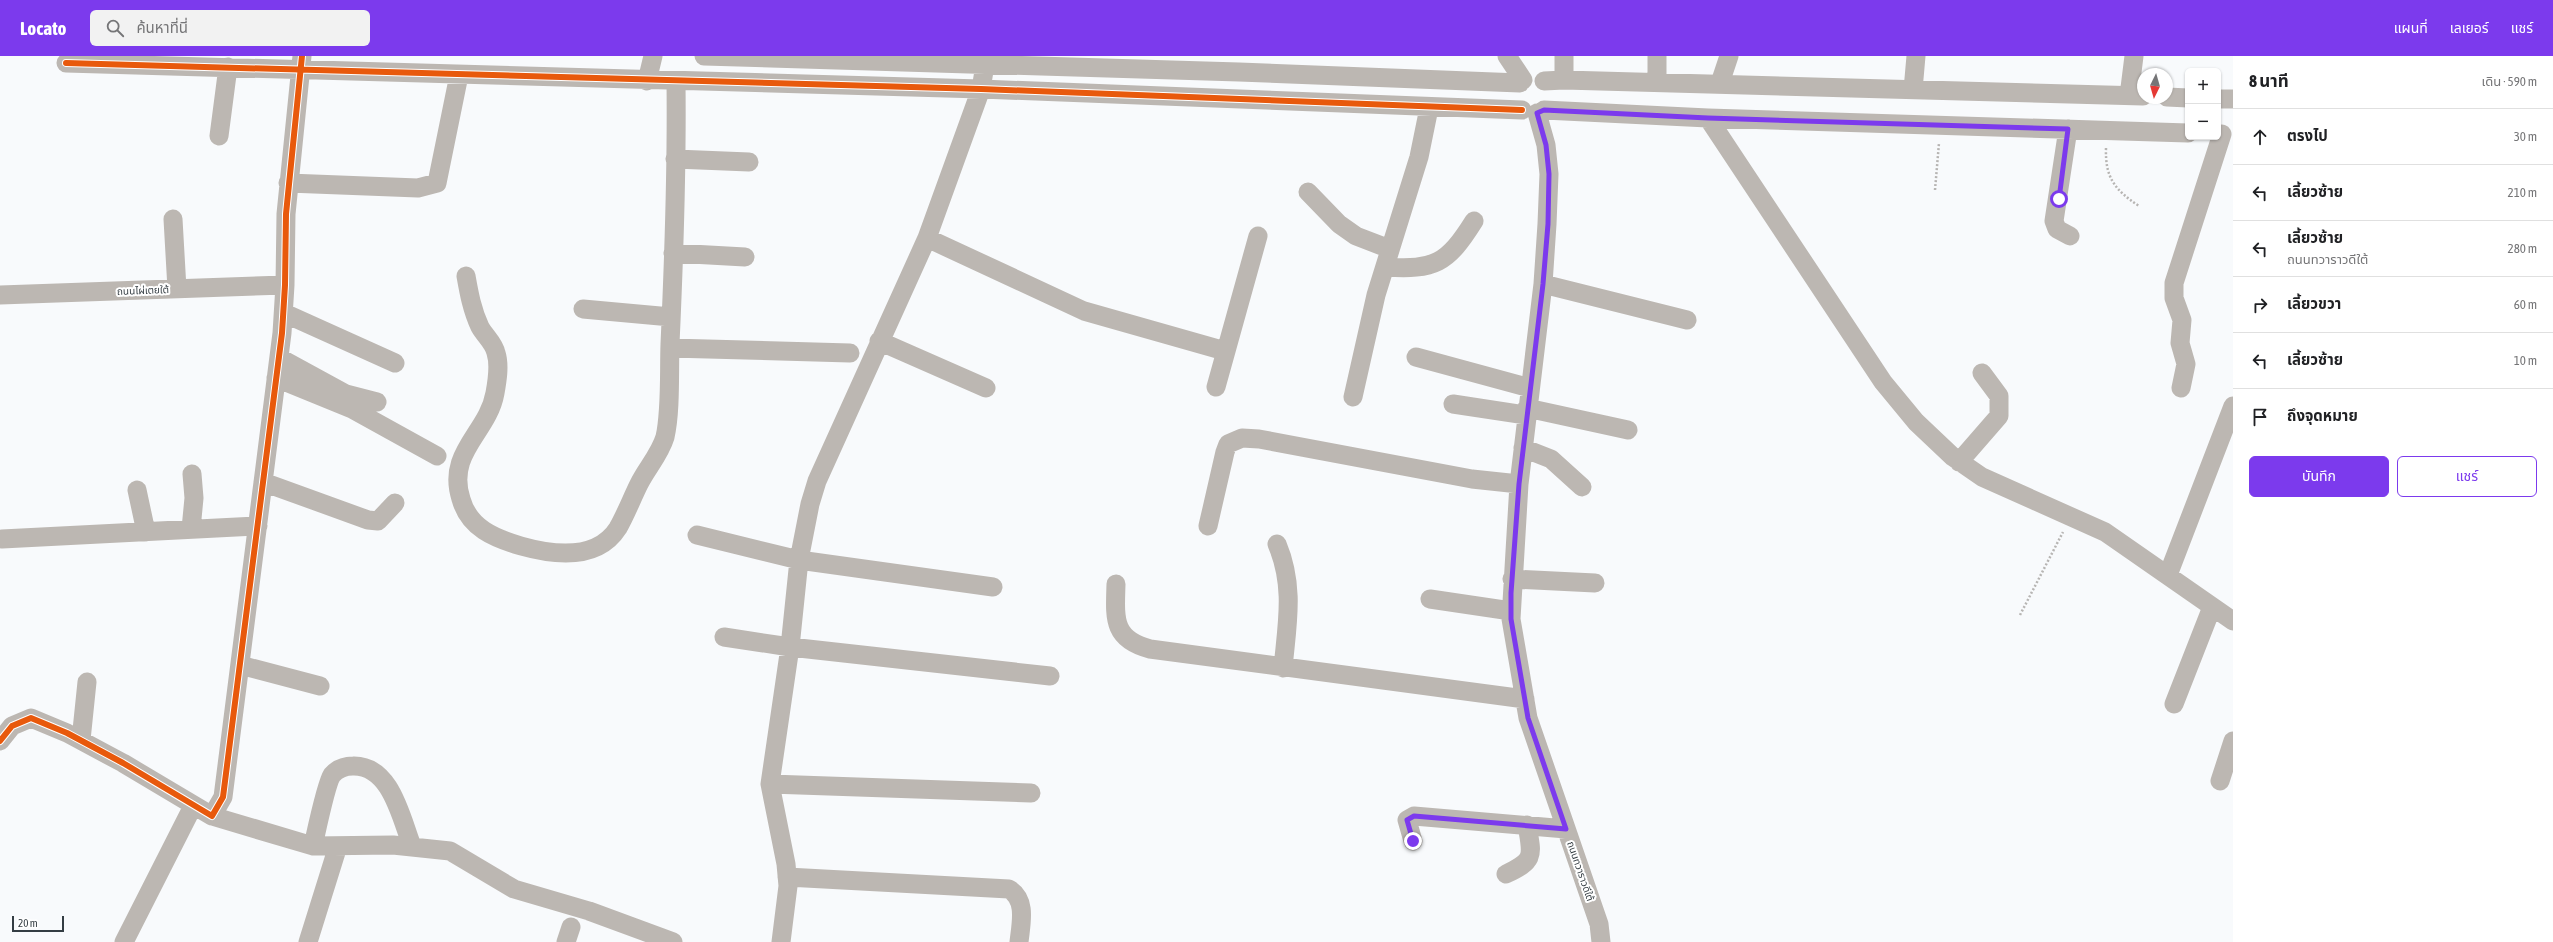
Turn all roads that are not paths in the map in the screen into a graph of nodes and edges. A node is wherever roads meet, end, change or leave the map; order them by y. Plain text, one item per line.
1 (653, 56) edge
2 (704, 56) edge
3 (1507, 56) edge
4 (1564, 56) edge
5 (1657, 56) edge
6 (1729, 56) edge
7 (1916, 56) edge
8 (2134, 56) edge
9 (914, 60) edge
10 (66, 63) dead end
11 (301, 63) edge
12 (1199, 63) edge
13 (985, 65) junction
14 (228, 67) junction
15 (459, 75) junction
16 (1564, 80) junction
17 (647, 81) junction
18 (1544, 81) junction
19 (676, 82) junction
20 (1522, 82) junction
21 (1657, 82) junction
22 (1720, 83) junction
23 (981, 89) junction
24 (1913, 90) junction
25 (2136, 96) edge
26 (2173, 97) edge
27 (2185, 98) edge
28 (2221, 99) edge
29 (2233, 99) edge
30 (1429, 108) junction
31 (1534, 111) junction
32 (1708, 118) junction
33 (2068, 129) junction
34 (2185, 133) edge
35 (2224, 134) edge
36 (219, 136) dead end
37 (675, 159) junction
38 (749, 162) dead end
39 (288, 182) junction
40 (1308, 192) dead end
41 (173, 219) dead end
42 (1474, 221) dead end
43 (1258, 236) dead end
44 (2070, 236) dead end
45 (927, 238) junction
46 (1390, 249) junction
47 (673, 253) junction
48 (745, 257) dead end
49 (1385, 267) junction
50 (466, 276) dead end
51 (1543, 284) junction
52 (286, 285) junction
53 (177, 289) junction
54 (0, 295) edge
55 (583, 309) dead end
56 (284, 313) junction
57 (671, 317) junction
58 (1687, 320) dead end
59 (879, 341) junction
60 (670, 348) junction
61 (1225, 351) junction
62 (850, 353) dead end
63 (1416, 357) dead end
64 (280, 358) junction
65 (395, 363) dead end
66 (1982, 373) dead end
67 (276, 378) junction
68 (1216, 387) dead end
69 (986, 388) dead end
70 (1530, 388) junction
71 (2181, 388) dead end
72 (1353, 397) dead end
73 (377, 402) dead end
74 (1453, 404) dead end
75 (2233, 406) edge
76 (1527, 411) junction
77 (1628, 430) dead end
78 (1523, 448) junction
79 (437, 456) dead end
80 (1959, 462) junction
81 (192, 474) dead end
82 (263, 482) junction
83 (1519, 484) junction
84 (1582, 487) dead end
85 (137, 490) dead end
86 (395, 503) dead end
87 (258, 526) junction
88 (1208, 526) dead end
89 (191, 529) junction
90 (146, 532) junction
91 (697, 535) dead end
92 (2, 539) dead end
93 (1277, 544) dead end
94 (799, 560) junction
95 (2168, 575) junction
96 (1512, 579) junction
97 (1116, 584) dead end
98 (1595, 584) dead end
99 (993, 587) dead end
100 (1430, 599) dead end
101 (2212, 607) junction
102 (1511, 611) junction
103 (2233, 621) edge
104 (724, 637) dead end
105 (790, 647) junction
106 (240, 665) junction
107 (1283, 668) junction
108 (1050, 676) dead end
109 (87, 682) dead end
110 (320, 686) dead end
111 (1525, 699) junction
112 (2174, 704) dead end
113 (80, 740) junction
114 (2233, 740) edge
115 (0, 741) edge
116 (2220, 781) dead end
117 (770, 784) junction
118 (1031, 793) dead end
119 (193, 806) junction
120 (212, 816) junction
121 (1527, 826) junction
122 (1566, 829) junction
123 (1413, 841) dead end
124 (312, 846) junction
125 (338, 846) junction
126 (412, 846) junction
127 (1506, 874) dead end
128 (787, 877) junction
129 (124, 942) edge
130 (308, 942) edge
131 (673, 942) edge
132 (781, 942) edge
133 (1019, 942) edge
134 (1601, 942) edge

1 - 17 street
2 - 9 street
3 - 20 street
4 - 16 street
5 - 21 street
6 - 22 street
7 - 24 street
8 - 25 street
9 - 13 street
10 - 14 street
11 - 14 street
11 - 15 street
11 - 39 street
12 - 13 street
12 - 20 street
13 - 23 street
14 - 36 street
15 - 17 street
15 - 39 street
16 - 18 street
16 - 21 street
17 - 19 street
18 - 20 street
18 - 31 street
19 - 23 street
19 - 37 street
20 - 31 street
21 - 22 street
22 - 24 street
23 - 30 street
23 - 45 street
24 - 25 street
26 - 27 street
28 - 29 street
30 - 31 street
30 - 46 street
31 - 32 street
31 - 51 street, ถนนทวาราวดีใต้
32 - 33 street
32 - 80 street
33 - 34 street
33 - 44 street
35 - 71 street
37 - 38 street
37 - 47 street
39 - 52 street
40 - 46 street
41 - 53 street
42 - 49 street
43 - 61 street
45 - 59 street
45 - 61 street
46 - 49 street
47 - 48 street
47 - 57 street
49 - 72 street
50 - 60 street
51 - 58 street
51 - 70 street, ถนนทวาราวดีใต้
52 - 53 street, ถนนไผ่เตยใต้
52 - 56 street
53 - 54 street, ถนนไผ่เตยใต้
55 - 57 street
56 - 64 street
56 - 65 street
57 - 60 street
59 - 69 street
59 - 94 street
60 - 62 street
61 - 68 street
63 - 70 street
64 - 67 street
64 - 73 street
66 - 80 street
67 - 79 street
67 - 82 street
70 - 76 street, ถนนทวาราวดีใต้
74 - 76 street
75 - 95 street
76 - 77 street
76 - 78 street, ถนนทวาราวดีใต้
78 - 83 street, ถนนทวาราวดีใต้
78 - 84 street
80 - 95 street
81 - 89 street
82 - 86 street
82 - 87 street
83 - 88 street
83 - 96 street, ถนนทวาราวดีใต้
85 - 90 street
87 - 89 street
87 - 106 street
89 - 90 street
90 - 92 street
91 - 94 street
93 - 107 street
94 - 99 street
94 - 105 street
95 - 101 street
96 - 98 street
96 - 102 street, ถนนทวาราวดีใต้
97 - 107 street
100 - 102 street
101 - 103 street
101 - 112 street
102 - 111 street, ถนนทวาราวดีใต้
104 - 105 street
105 - 108 street
105 - 117 street
106 - 110 street
106 - 120 street
107 - 111 street
109 - 113 street
111 - 122 street, ถนนทวาราวดีใต้
113 - 115 street
113 - 119 street
114 - 116 street
117 - 118 street
117 - 128 street
119 - 120 street
119 - 129 street
120 - 124 street
121 - 122 street
121 - 123 street
121 - 127 street
122 - 134 street, ถนนทวาราวดีใต้
124 - 125 street
124 - 126 street
125 - 126 street
125 - 130 street
126 - 131 street
128 - 132 street
128 - 133 street

